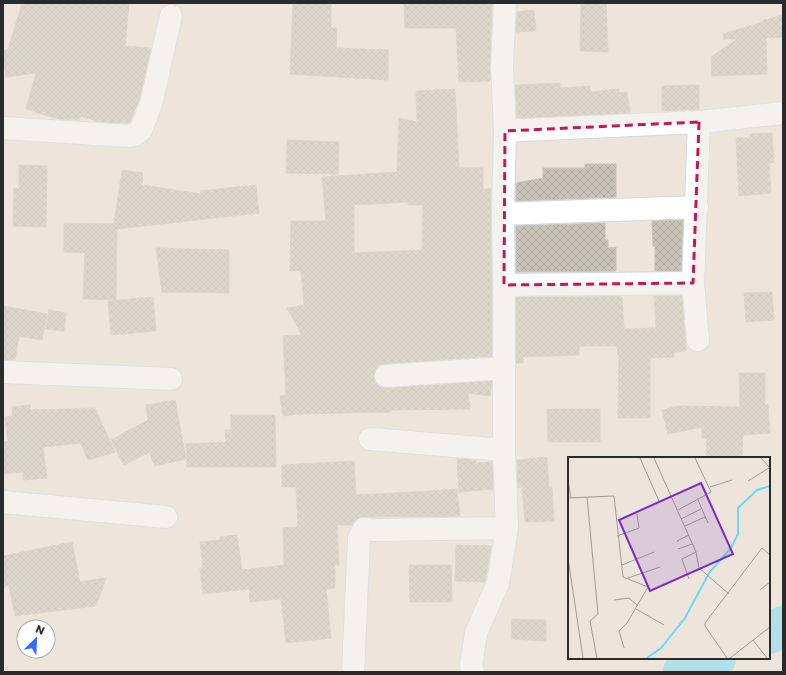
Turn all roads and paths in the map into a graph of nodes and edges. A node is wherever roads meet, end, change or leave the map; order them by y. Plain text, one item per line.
1 (505, 3) edge
2 (171, 16) dead end
3 (783, 113) edge
4 (699, 122) junction
5 (3, 128) edge
6 (505, 131) junction
7 (696, 207) junction
8 (503, 214) junction
9 (694, 283) junction
10 (504, 285) junction
11 (698, 340) dead end
12 (504, 368) junction
13 (3, 372) edge
14 (386, 376) dead end
15 (171, 379) dead end
16 (370, 439) dead end
17 (504, 450) junction
18 (3, 502) edge
19 (166, 517) dead end
20 (507, 528) junction
21 (472, 669) edge
22 (353, 672) edge

1 - 6 street
2 - 5 street
3 - 4 street
4 - 6 street
4 - 7 street
6 - 8 street
7 - 8 street
7 - 9 street
8 - 10 street
9 - 10 street
9 - 11 street
10 - 12 street
12 - 14 street
12 - 17 street
13 - 15 street
16 - 17 street
17 - 20 street
18 - 19 street
20 - 21 street
20 - 22 street

